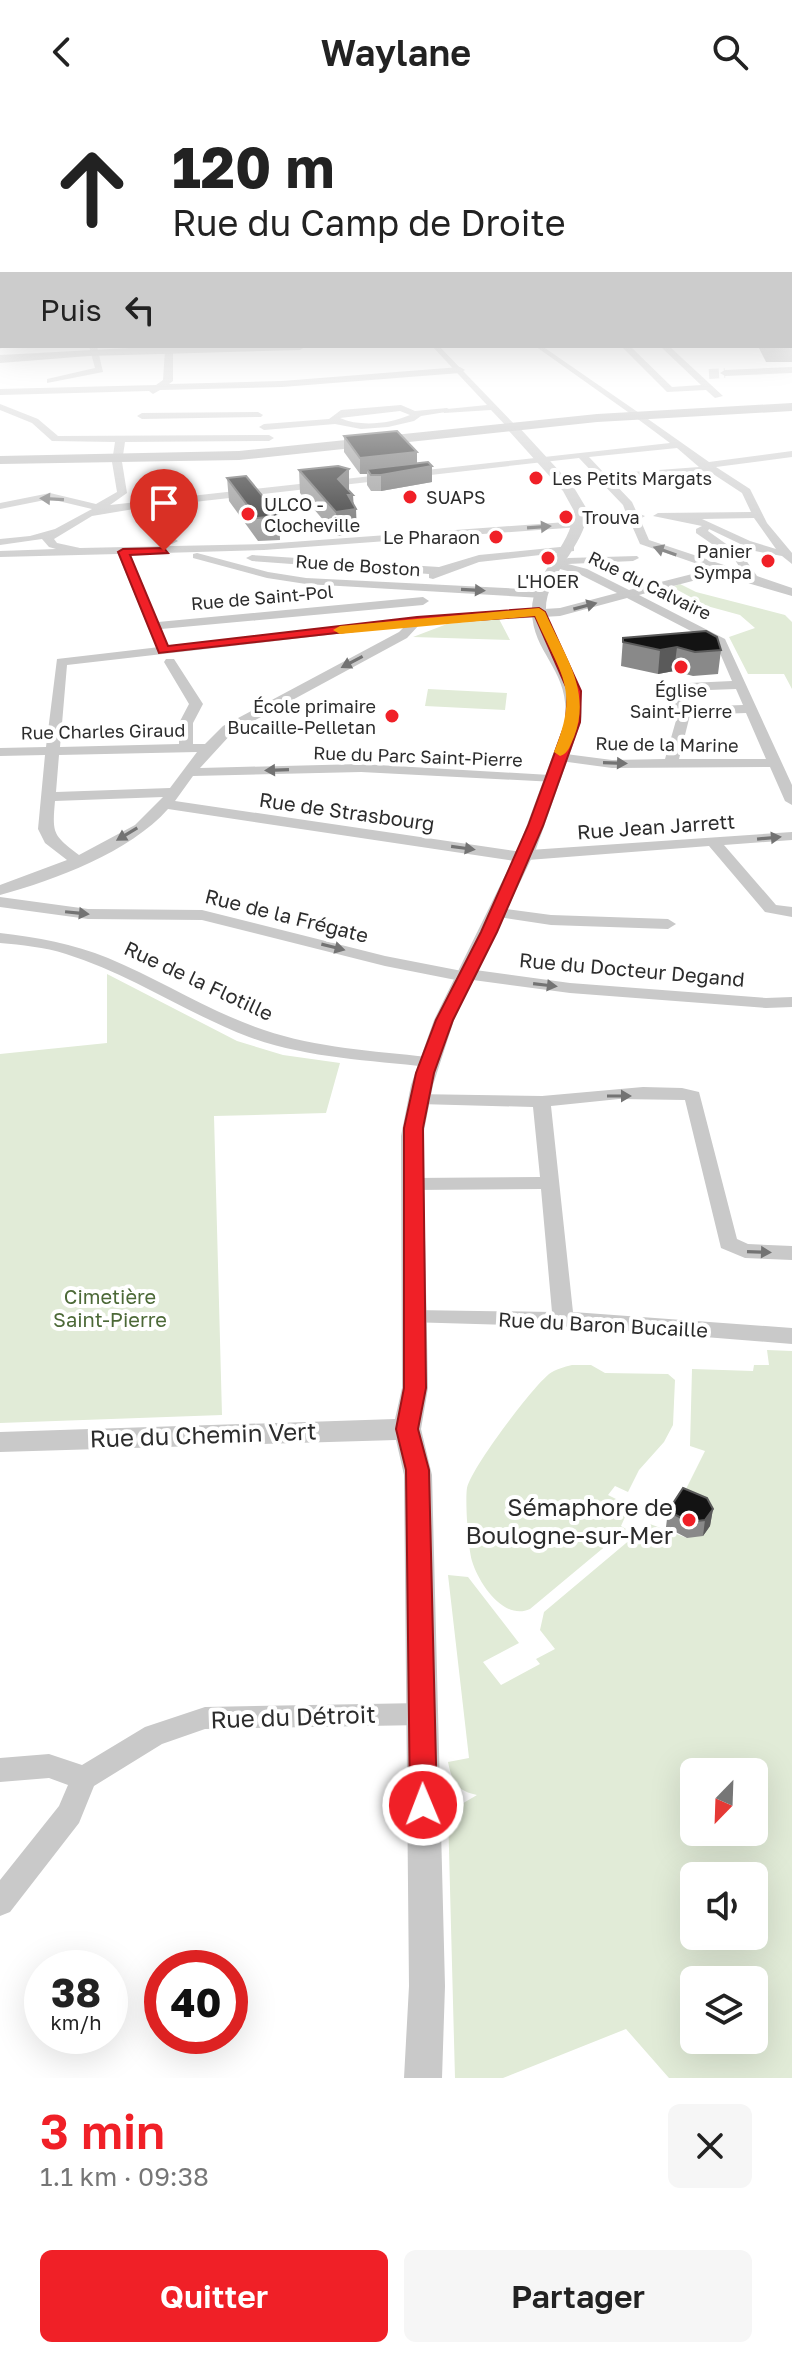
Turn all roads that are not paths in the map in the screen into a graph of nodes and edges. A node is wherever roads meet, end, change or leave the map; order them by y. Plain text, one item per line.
1 (20, 415) edge
2 (244, 415) edge
3 (258, 415) edge
4 (334, 415) edge
5 (415, 415) edge
6 (502, 415) edge
7 (637, 415) edge
8 (638, 415) edge
9 (142, 416) joint
10 (334, 421) junction
11 (384, 423) junction
12 (264, 427) junction
13 (513, 428) junction
14 (133, 437) junction
15 (269, 438) junction
16 (120, 439) junction
17 (404, 445) junction
18 (678, 445) junction
19 (276, 453) junction
20 (581, 455) junction
21 (792, 457) edge
22 (540, 458) junction
23 (0, 460) edge
24 (419, 461) edge
25 (117, 462) junction
26 (710, 467) junction
27 (429, 471) junction
28 (602, 477) junction
29 (560, 481) junction
30 (143, 504) junction
31 (0, 506) edge
32 (97, 510) junction
33 (758, 515) junction
34 (637, 516) junction
35 (580, 520) junction
36 (705, 528) junction
37 (54, 532) junction
38 (0, 542) edge
39 (264, 547) junction
40 (173, 548) junction
41 (123, 552) junction
42 (85, 553) junction
43 (0, 554) edge
44 (789, 557) edge
45 (633, 558) dead end
46 (221, 559) junction
47 (565, 559) junction
48 (720, 570) junction
49 (441, 571) junction
50 (755, 582) junction
51 (428, 588) junction
52 (792, 592) edge
53 (629, 594) junction
54 (541, 603) junction
55 (422, 612) junction
56 (153, 626) junction
57 (166, 656) junction
58 (742, 685) junction
59 (752, 709) junction
60 (682, 711) junction
61 (186, 747) junction
62 (207, 748) junction
63 (53, 750) junction
64 (0, 752) edge
65 (558, 757) junction
66 (671, 763) junction
67 (775, 763) junction
68 (189, 772) junction
69 (550, 779) junction
70 (48, 797) junction
71 (169, 798) junction
72 (792, 801) edge
73 (792, 836) edge
74 (713, 842) junction
75 (524, 856) junction
76 (75, 859) junction
77 (0, 890) edge
78 (0, 902) edge
79 (792, 912) edge
80 (498, 913) junction
81 (668, 924) dead end
82 (0, 938) edge
83 (467, 976) junction
84 (792, 1002) edge
85 (428, 1062) junction
86 (419, 1098) junction
87 (542, 1102) junction
88 (549, 1183) junction
89 (412, 1184) junction
90 (792, 1253) edge
91 (414, 1317) junction
92 (563, 1320) junction
93 (792, 1336) edge
94 (407, 1429) junction
95 (0, 1442) edge
96 (422, 1714) junction
97 (0, 1770) edge
98 (84, 1778) junction
99 (0, 1902) edge
100 (423, 2078) edge

1 - 16 street
2 - 9 street
3 - 12 street
4 - 10 street
5 - 11 street
6 - 13 street
7 - 13 main road
8 - 18 street
9 - 14 street
10 - 11 street
10 - 12 street
11 - 17 street
12 - 15 street
13 - 17 main road
13 - 22 street
14 - 15 street
14 - 16 street
15 - 19 street
16 - 25 street
17 - 19 main road
18 - 20 street
18 - 26 street
19 - 25 main road
20 - 22 street
20 - 28 street
21 - 26 street
22 - 27 street
22 - 29 street
23 - 25 main road
24 - 27 street
25 - 32 street
26 - 28 street
26 - 33 street
27 - 30 street
28 - 29 street
28 - 34 street
29 - 35 street
30 - 32 street
30 - 40 street
32 -> 31 street
32 - 37 street
33 - 36 street
33 - 44 street
34 - 35 street
48 -> 34 street
39 -> 35 street
35 - 47 street
36 - 44 street
36 - 50 street
37 - 38 street
37 - 42 street
39 - 40 street
39 - 46 street
40 - 41 street
40 - 46 street, Rue de Boston
41 - 42 street
41 - 56 street
42 - 43 street
45 - 47 street
46 - 49 street
46 - 51 street, Rue de Boston
47 - 49 street
47 - 53 street, Rue du Calvaire
47 - 54 street
48 - 50 street
48 - 53 street
49 - 51 street
50 - 52 street
51 -> 54 street, Rue de Boston
51 - 55 street
54 -> 53 street
53 - 58 street, Rue du Calvaire
54 - 55 street
54 - 65 street
55 - 56 street, Rue de Saint-Pol
55 - 57 street
55 -> 62 street
56 - 57 street
57 - 61 street
57 - 63 street
58 - 59 street
58 - 60 street
59 - 60 street
59 - 67 street
60 - 66 street
61 - 62 street, Rue Charles Giraud
61 - 63 street, Rue Charles Giraud
62 - 68 street
63 - 64 street, Rue Charles Giraud
63 - 70 street
65 -> 66 street, Rue de la Marine
65 - 69 street
66 - 67 street, Rue de la Marine
67 - 72 street
69 -> 68 street, Rue du Parc Saint-Pierre
68 - 71 street
69 - 75 street
70 - 71 street, Rue de Strasbourg
70 - 76 street
71 -> 75 street, Rue de Strasbourg
71 -> 76 street
74 -> 73 street, Rue Jean Jarrett
74 - 75 street, Rue Jean Jarrett
74 - 79 street
75 - 80 street
76 - 77 street
78 -> 83 street, Rue de la Frégate
80 - 81 street
80 - 83 street
82 - 85 street, Rue de la Flotille
83 -> 84 street, Rue du Docteur Degand
83 - 85 street
85 - 86 street
86 - 87 street
86 - 89 street
87 - 88 street
87 -> 90 street
88 - 89 street
88 - 92 street
89 - 91 street
91 - 92 street, Rue du Baron Bucaille
91 - 94 street
92 - 93 street, Rue du Baron Bucaille
94 - 95 street, Rue du Chemin Vert
94 - 96 street
96 - 98 street, Rue du Détroit
96 - 100 street
97 - 98 street
98 - 99 street

